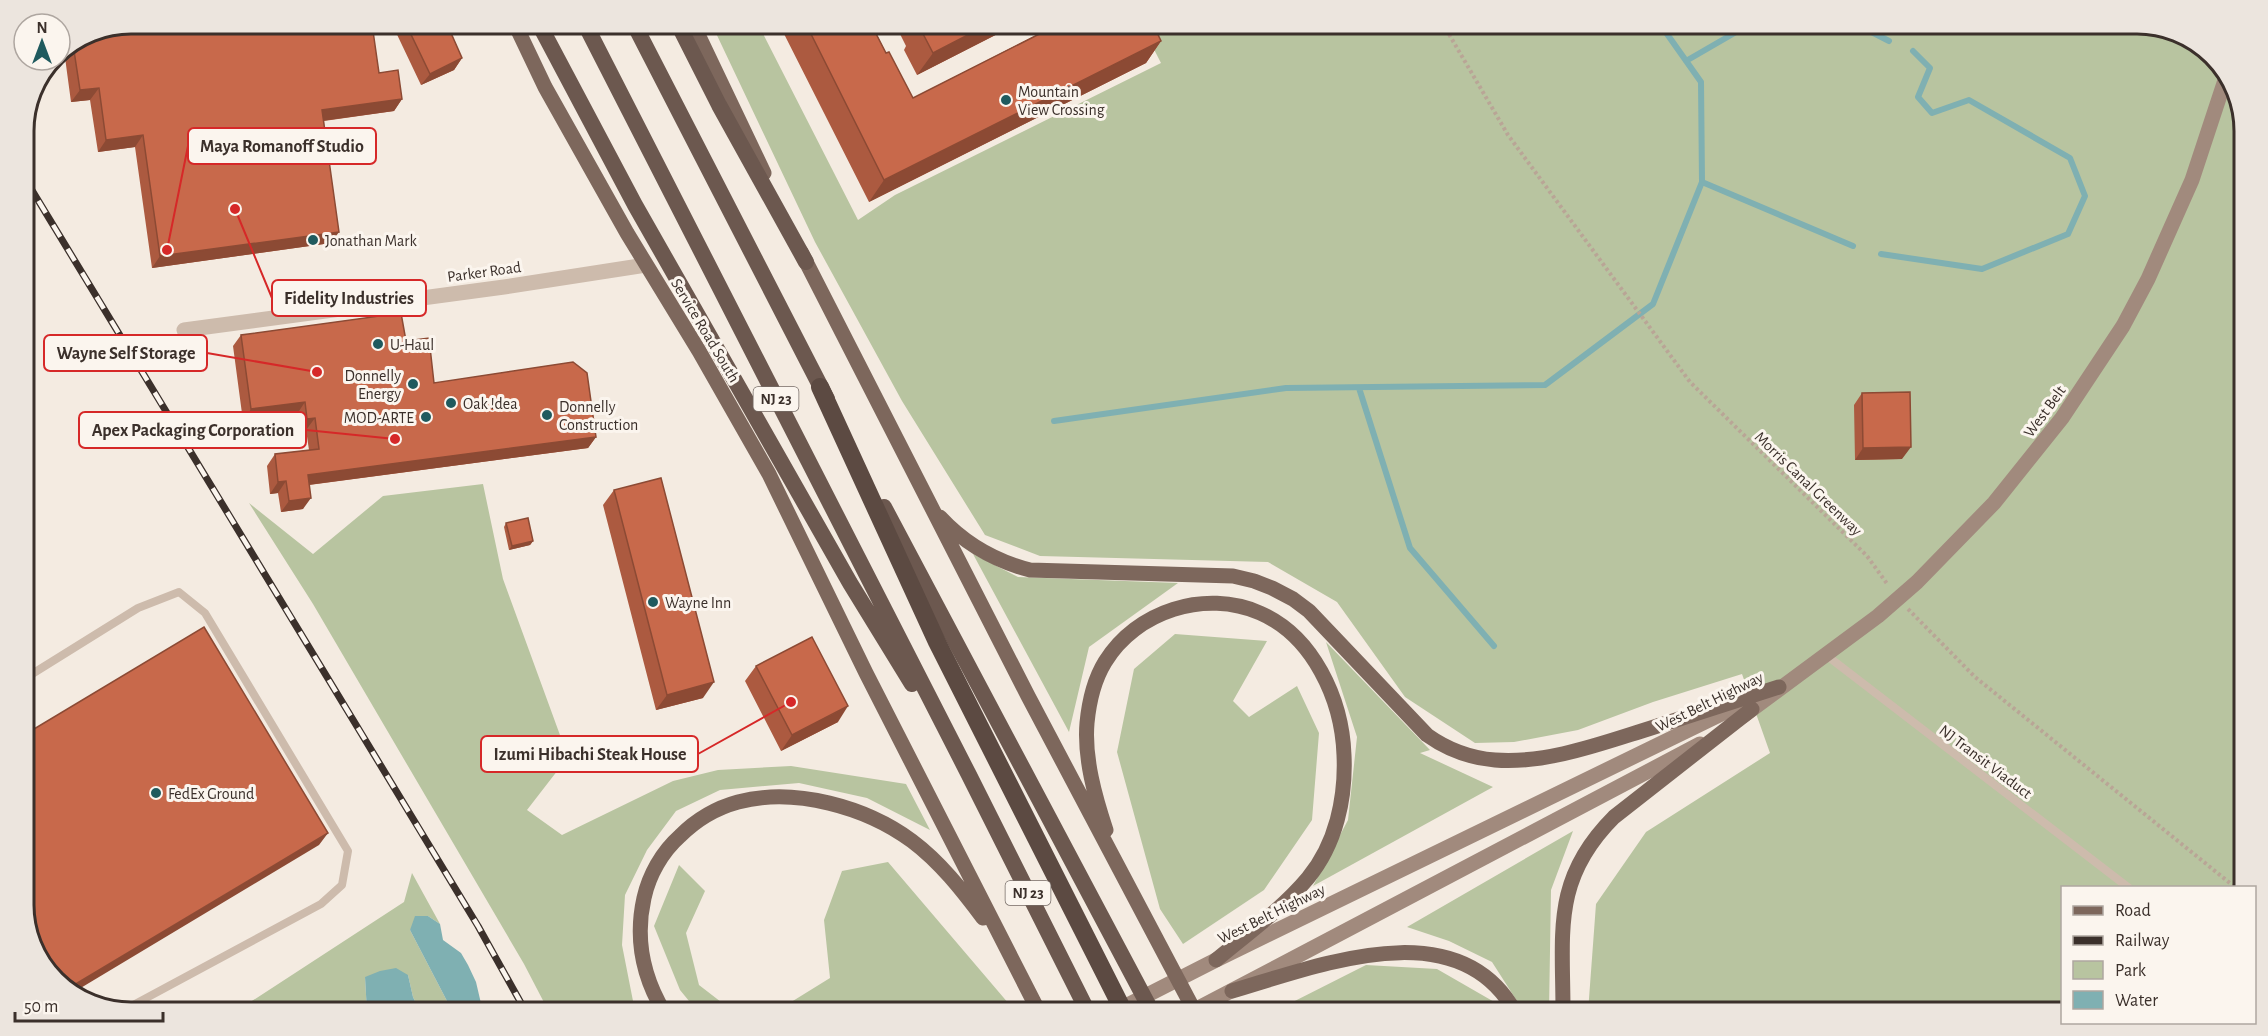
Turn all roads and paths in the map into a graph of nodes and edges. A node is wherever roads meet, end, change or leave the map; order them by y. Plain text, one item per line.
1 (520, 34) edge
2 (544, 34) edge
3 (590, 34) edge
4 (639, 34) edge
5 (683, 34) edge
6 (698, 34) edge
7 (1449, 34) edge
8 (2223, 87) edge
9 (806, 262) junction
10 (646, 265) junction
11 (184, 330) dead end
12 (820, 387) junction
13 (931, 507) junction
14 (1898, 598) junction
15 (1826, 655) junction
16 (35, 672) edge
17 (1779, 687) junction
18 (1752, 709) junction
19 (968, 773) junction
20 (2126, 886) edge
21 (2234, 886) edge
22 (1129, 888) junction
23 (1216, 960) junction
24 (1018, 970) junction
25 (1232, 991) junction
26 (138, 1002) edge
27 (659, 1002) edge
28 (1034, 1002) edge
29 (1083, 1002) edge
30 (1119, 1002) edge
31 (1134, 1002) edge
32 (1147, 1002) edge
33 (1188, 1002) edge
34 (1212, 1002) edge
35 (1508, 1002) edge
36 (1563, 1002) edge

1 - 10 main road, Service Road South
2 - 19 highway
3 - 19 highway, NJ 23
4 - 12 highway, NJ 23
5 - 9 highway
6 - 9 main road
7 - 14 path, Morris Canal Greenway
8 - 14 main road, West Belt
9 - 13 main road
10 - 11 street, Parker Road
10 - 24 main road, Service Road South
12 - 30 highway
12 - 32 highway, NJ 23
13 - 17 main road
13 - 22 main road
14 - 15 main road, West Belt
14 - 21 path, Morris Canal Greenway
15 - 17 main road, West Belt
15 - 20 lane, NJ Transit Viaduct
16 - 26 lane
17 - 18 main road, West Belt Highway
17 - 23 main road, West Belt Highway
18 - 25 main road, West Belt Highway
18 - 36 main road
19 - 29 highway, NJ 23
22 - 23 main road
22 - 33 main road
23 - 31 main road, West Belt Highway
24 - 27 main road
24 - 28 main road
25 - 34 main road, West Belt Highway
25 - 35 main road

